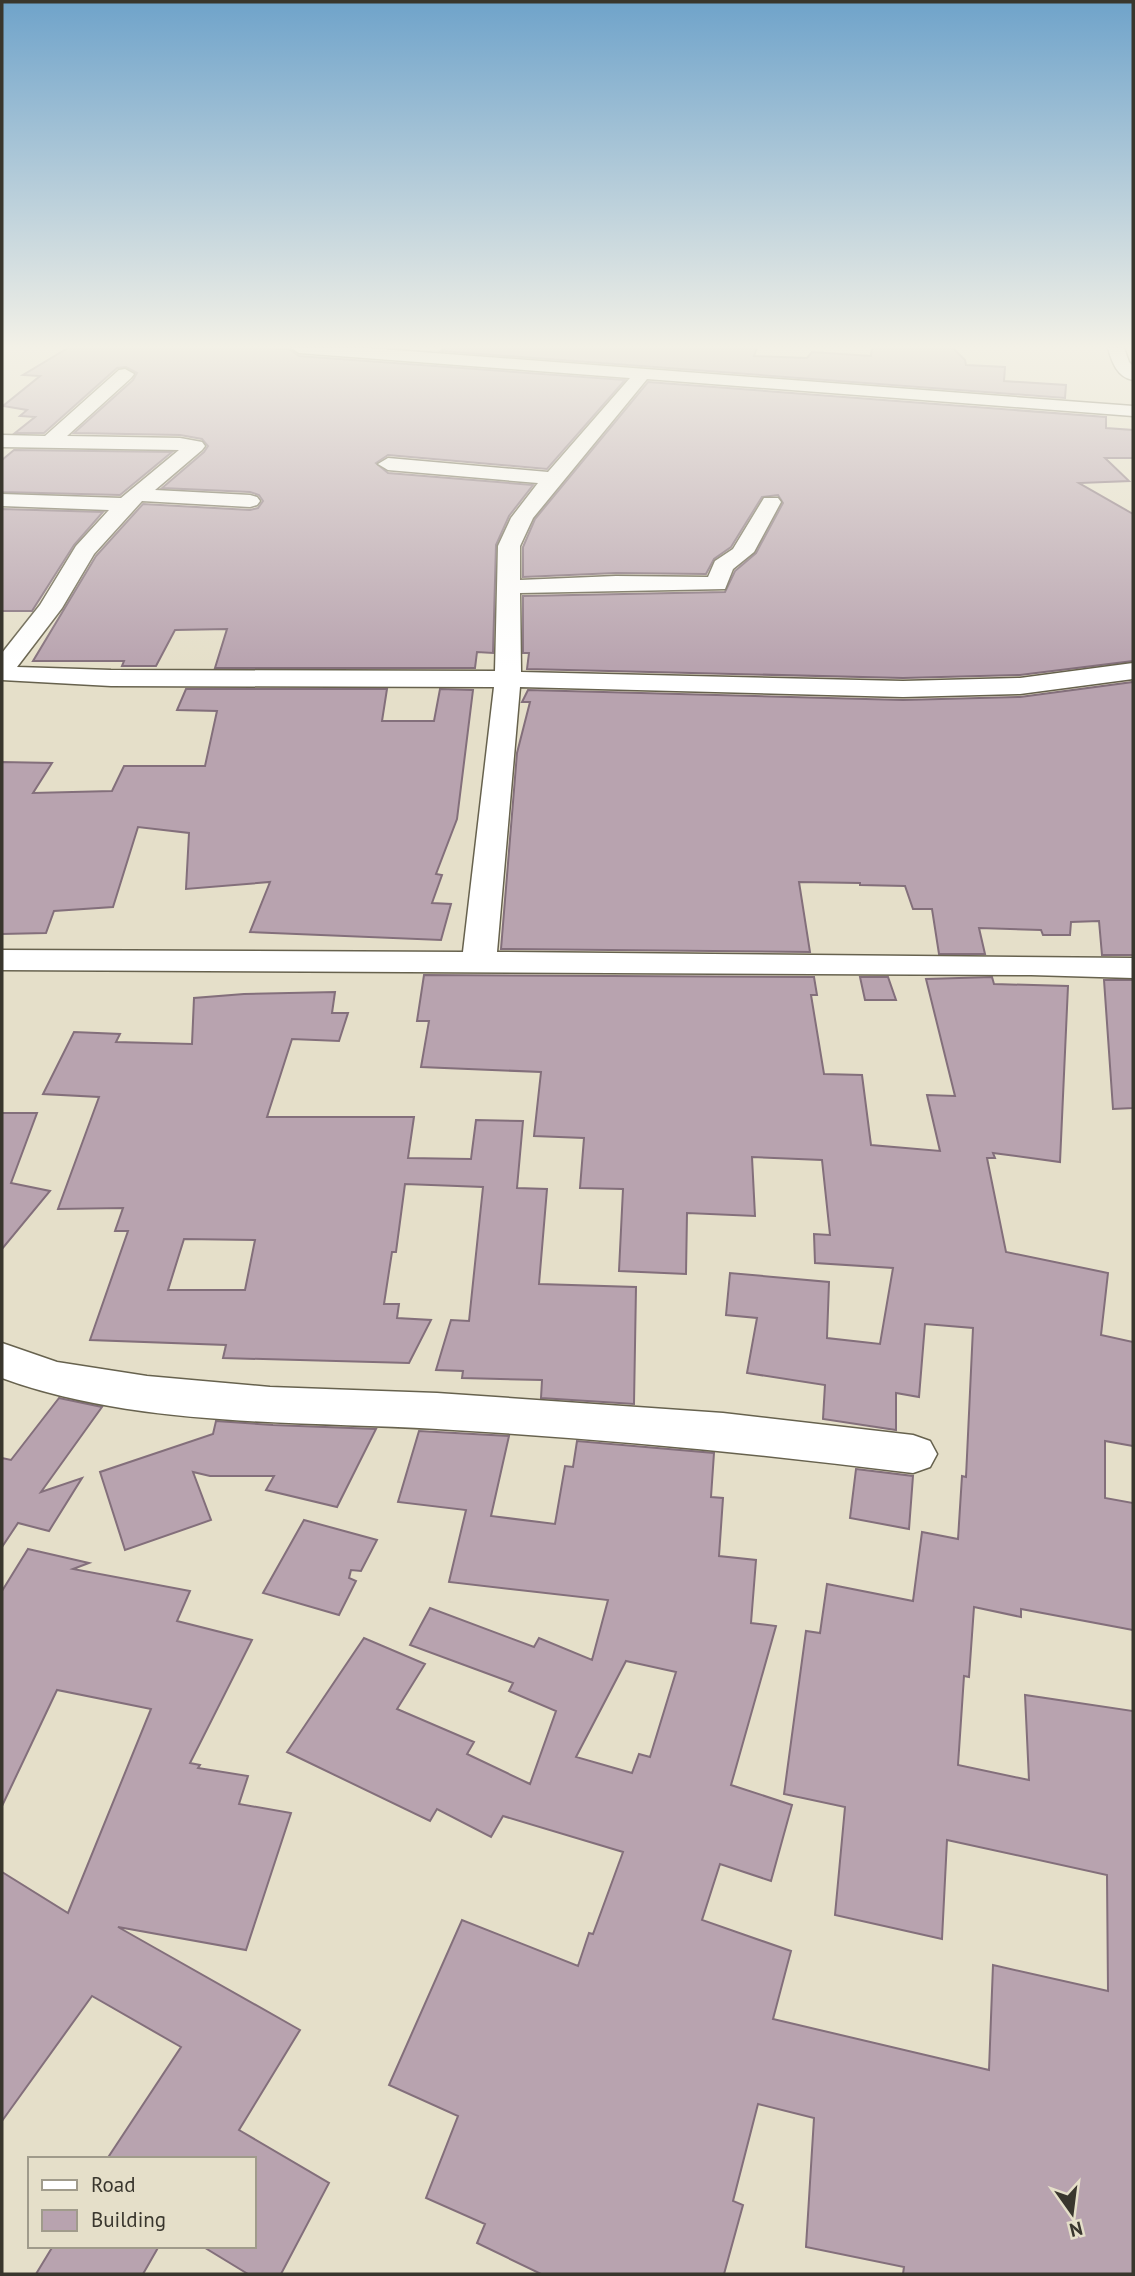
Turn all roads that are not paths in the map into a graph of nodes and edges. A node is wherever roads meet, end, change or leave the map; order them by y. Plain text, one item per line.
1 (188, 454) edge
2 (574, 454) edge
3 (388, 464) dead end
4 (554, 478) junction
5 (2, 500) edge
6 (131, 500) junction
7 (250, 500) dead end
8 (771, 502) dead end
9 (509, 587) junction
10 (11, 642) edge
11 (1133, 671) edge
12 (508, 680) junction
13 (2, 960) edge
14 (479, 961) junction
15 (1133, 968) edge
16 (2, 1360) edge
17 (914, 1454) dead end

1 - 6 street
2 - 4 street
3 - 4 street
4 - 9 street
5 - 6 street
6 - 7 street
6 - 10 street
8 - 9 street
9 - 12 street
10 - 12 street
11 - 12 street
12 - 14 street
13 - 14 street
14 - 15 street
16 - 17 street

